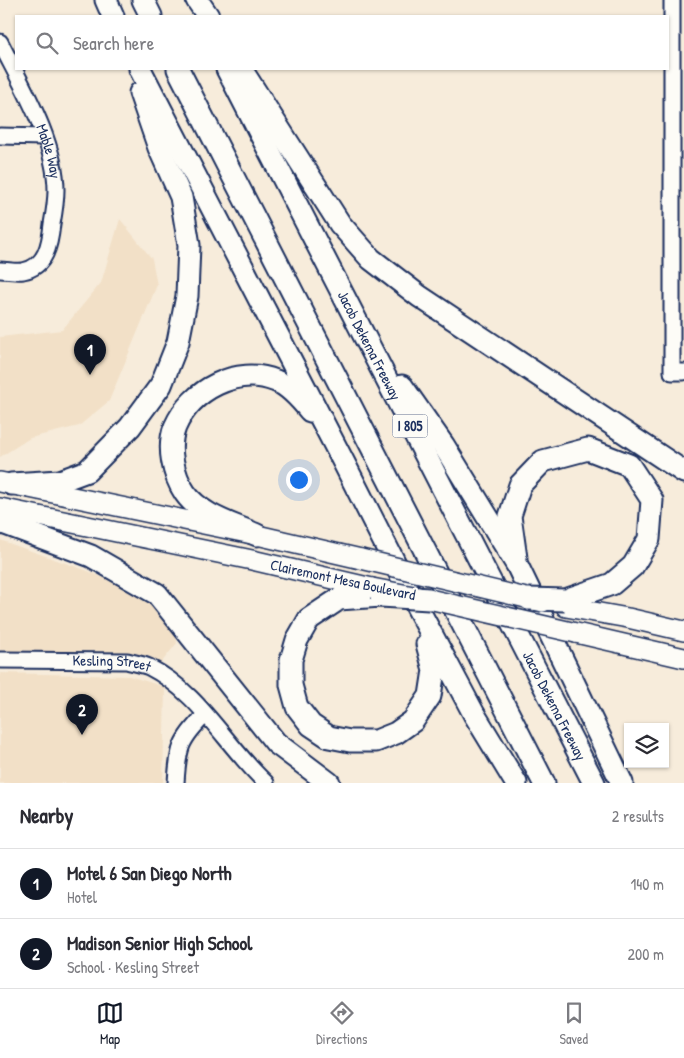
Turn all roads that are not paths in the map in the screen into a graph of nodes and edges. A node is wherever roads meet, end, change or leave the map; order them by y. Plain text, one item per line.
1 (106, 0) edge
2 (143, 0) edge
3 (192, 0) edge
4 (197, 0) edge
5 (672, 0) edge
6 (113, 15) edge
7 (150, 15) edge
8 (200, 15) edge
9 (207, 15) edge
10 (0, 42) edge
11 (132, 70) edge
12 (141, 70) edge
13 (179, 70) edge
14 (228, 70) edge
15 (242, 70) edge
16 (0, 136) edge
17 (44, 137) junction
18 (0, 270) edge
19 (356, 321) junction
20 (678, 372) edge
21 (342, 459) junction
22 (684, 472) edge
23 (6, 483) edge
24 (0, 508) edge
25 (0, 522) edge
26 (257, 535) junction
27 (517, 565) junction
28 (377, 592) junction
29 (529, 599) joint
30 (423, 602) junction
31 (566, 604) junction
32 (684, 631) edge
33 (684, 658) edge
34 (0, 660) edge
35 (205, 715) junction
36 (608, 757) junction
37 (176, 783) edge
38 (266, 783) edge
39 (329, 783) edge
40 (516, 783) edge
41 (544, 783) edge
42 (594, 783) edge
43 (622, 783) edge
44 (628, 783) edge

1 - 6 highway
2 - 7 highway
3 - 8 highway
4 - 9 highway
5 - 20 street
10 - 17 street, Mable Way
11 - 23 highway
12 - 21 highway
13 - 41 highway
14 - 19 highway, Jacob Dekema Freeway / I 805
15 - 22 highway
16 - 17 street
17 - 18 street, Mable Way
19 - 27 highway
19 - 42 highway, Jacob Dekema Freeway / I 805
21 - 26 highway
21 - 30 highway
23 - 26 main road, Clairemont Mesa Boulevard
24 - 28 main road, Clairemont Mesa Boulevard
25 - 39 highway
26 - 29 main road, Clairemont Mesa Boulevard, bridge
27 - 31 highway
27 - 36 highway
28 - 30 highway, bridge
28 - 30 highway
29 - 31 highway, bridge
30 - 33 main road, Clairemont Mesa Boulevard, bridge
30 - 40 highway
31 - 32 main road
34 - 35 street, Kesling Street
35 - 37 street
35 - 38 street, Kesling Street
36 - 43 highway
36 - 44 highway

